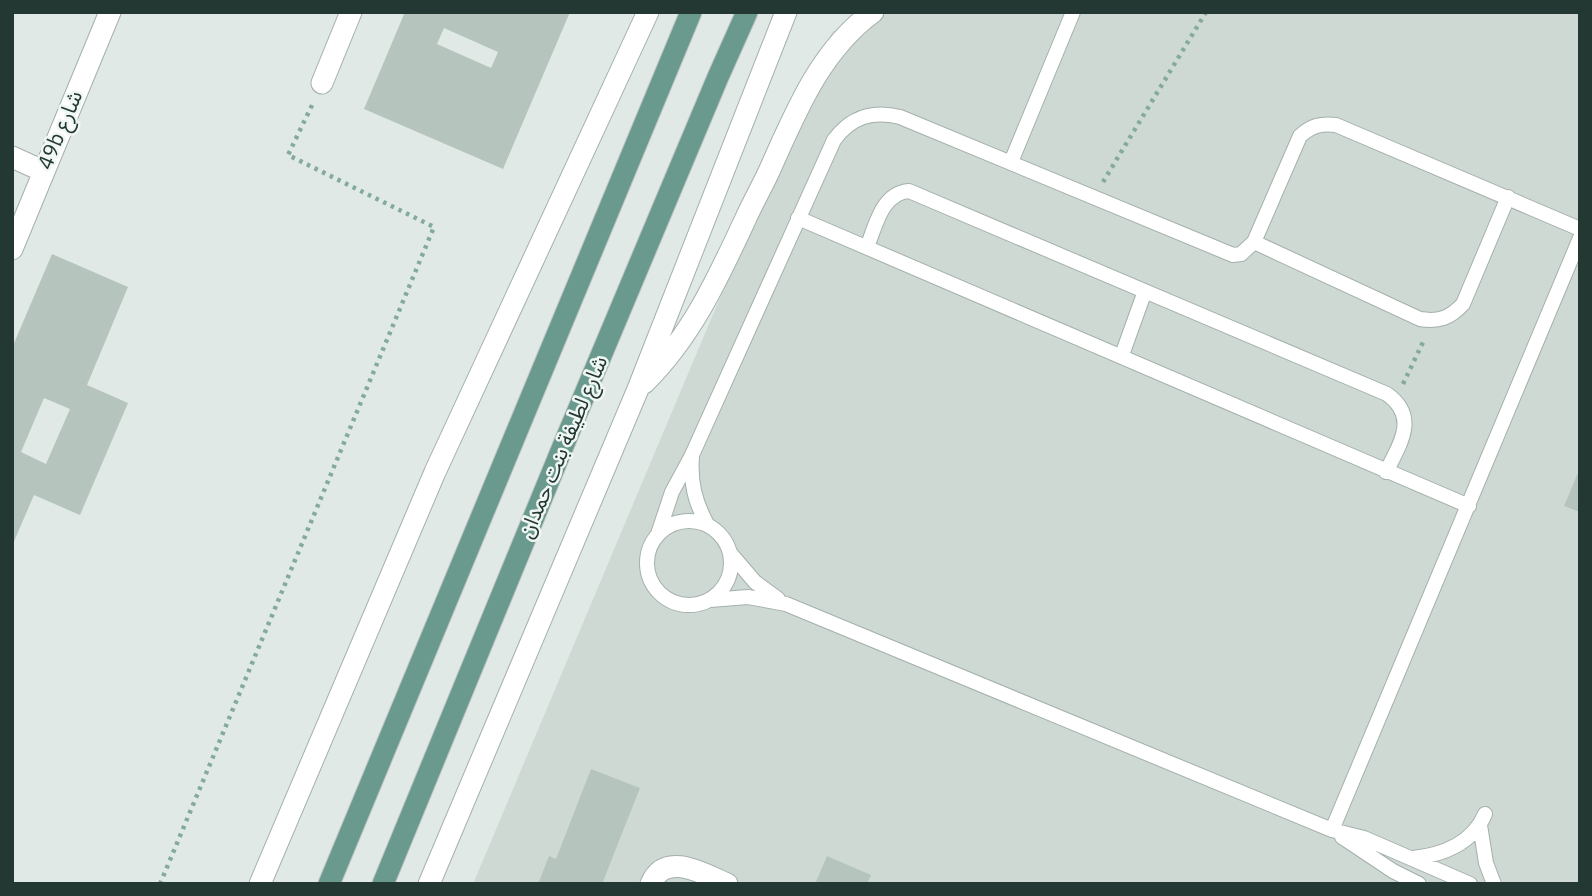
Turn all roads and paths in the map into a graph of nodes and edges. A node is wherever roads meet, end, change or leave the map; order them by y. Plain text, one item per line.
1 (110, 12) edge
2 (351, 12) edge
3 (648, 12) edge
4 (691, 12) edge
5 (747, 12) edge
6 (786, 12) edge
7 (873, 12) edge
8 (1073, 12) edge
9 (1206, 12) edge
10 (322, 83) joint
11 (12, 157) edge
12 (1011, 162) junction
13 (43, 171) junction
14 (1093, 197) junction
15 (1508, 197) junction
16 (798, 218) junction
17 (1580, 229) edge
18 (1580, 238) edge
19 (1254, 242) junction
20 (867, 247) junction
21 (12, 249) edge
22 (1145, 291) junction
23 (1432, 321) junction
24 (1122, 355) junction
25 (638, 389) junction
26 (1396, 401) junction
27 (692, 455) junction
28 (1386, 471) junction
29 (1469, 506) junction
30 (707, 524) junction
31 (658, 534) junction
32 (731, 555) junction
33 (710, 600) junction
34 (786, 604) junction
35 (1332, 830) junction
36 (1412, 858) junction
37 (160, 884) edge
38 (260, 884) edge
39 (330, 884) edge
40 (383, 884) edge
41 (429, 884) edge
42 (651, 884) edge
43 (727, 884) edge
44 (1419, 884) edge
45 (1470, 884) edge
46 (1494, 884) edge

1 - 13 street, 49b شارع
2 - 10 street
3 - 38 street
4 - 39 main road
5 - 40 main road, شارع لطيفة بنت حمدان
6 - 25 street
7 - 25 street
8 - 12 lane
9 - 14 path
10 - 37 path
11 - 13 street
12 - 14 lane
12 - 16 lane
13 - 21 street, 49b شارع
14 - 19 lane
15 - 17 lane
15 - 19 lane
15 - 23 lane
16 - 20 lane
16 - 27 lane
18 - 29 lane
19 - 23 lane
20 - 22 lane
20 - 24 lane
22 - 24 lane
22 - 26 lane
23 - 26 path
24 - 28 lane
25 - 41 street
26 - 28 lane
27 - 30 lane
27 - 31 lane
28 - 29 lane
29 - 35 lane
30 - 31 lane
30 - 32 lane
31 - 33 lane
32 - 33 lane
32 - 34 lane
33 - 34 lane
34 - 35 lane
35 - 36 lane
35 - 44 lane
36 - 45 lane
36 - 46 lane
42 - 43 street

